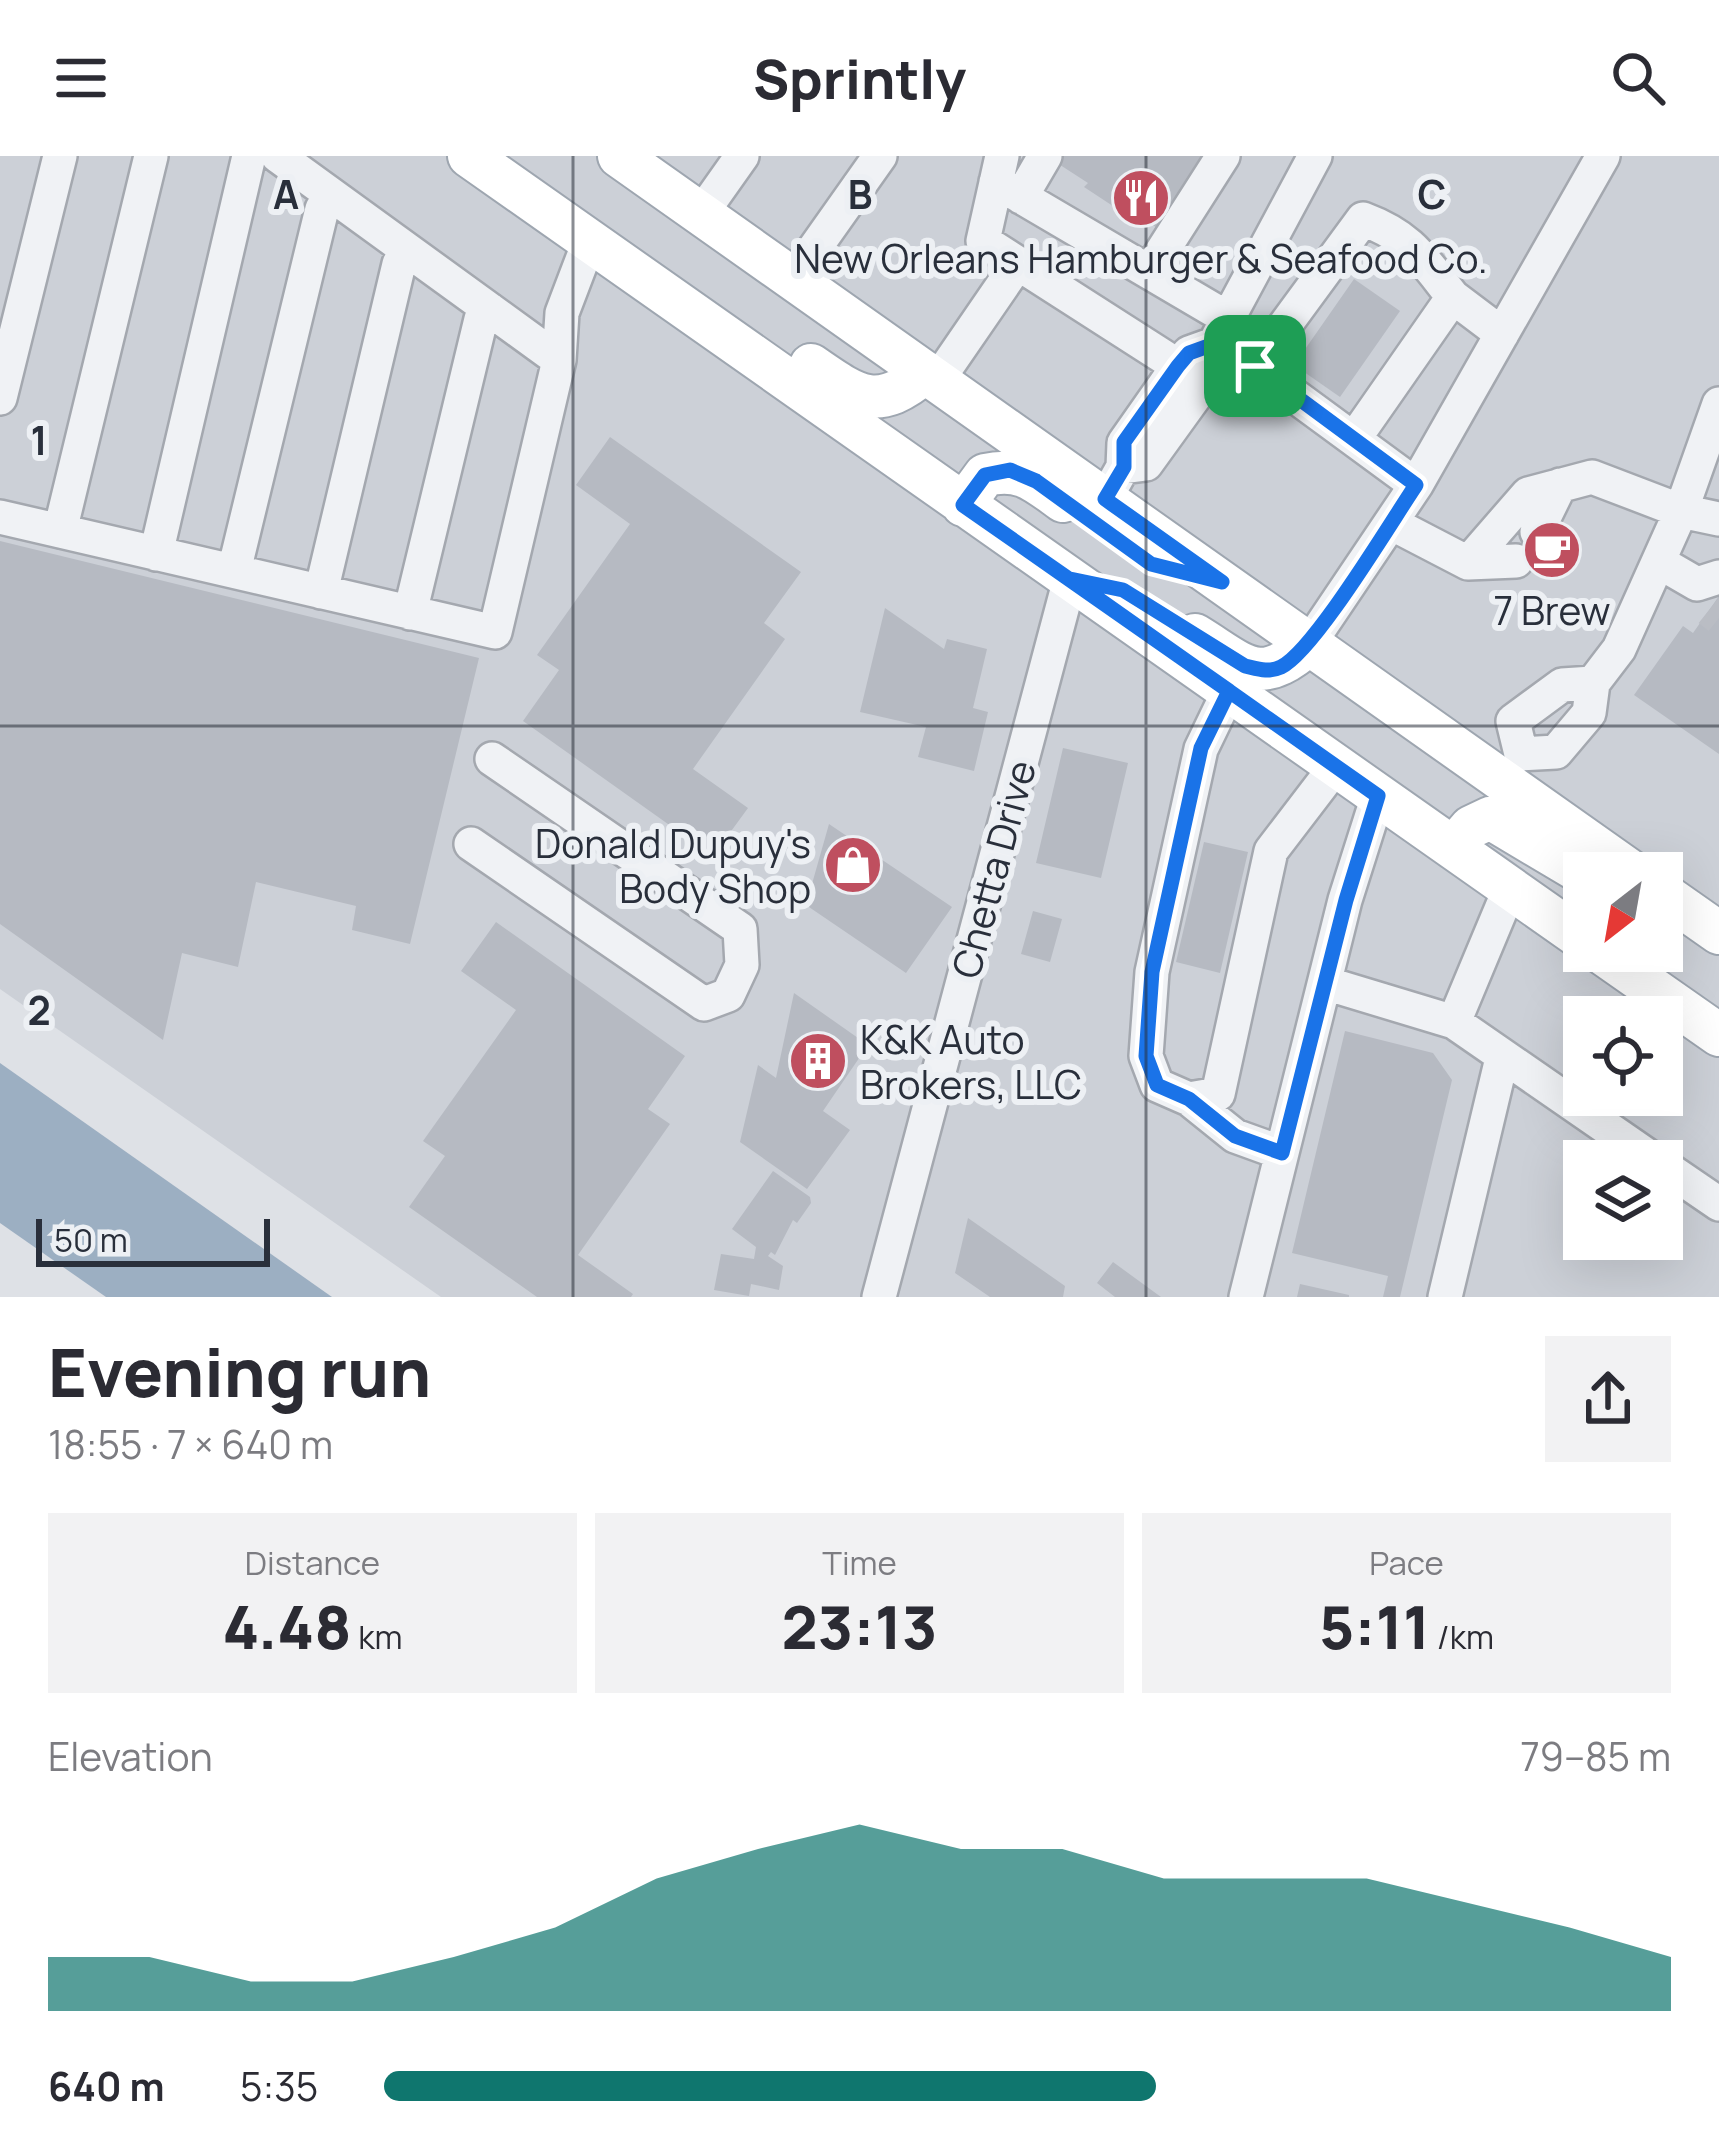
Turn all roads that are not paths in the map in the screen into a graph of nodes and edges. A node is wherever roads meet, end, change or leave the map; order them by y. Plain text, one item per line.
1 (60, 156) edge
2 (151, 156) edge
3 (249, 156) edge
4 (278, 156) edge
5 (469, 156) edge
6 (742, 156) edge
7 (880, 156) edge
8 (1046, 156) edge
9 (1223, 156) edge
10 (1315, 156) edge
11 (1603, 156) edge
12 (619, 158) edge
13 (1006, 178) edge
14 (332, 195) junction
15 (701, 214) junction
16 (408, 251) junction
17 (605, 253) junction
18 (1018, 263) junction
19 (1149, 272) junction
20 (793, 279) junction
21 (1453, 297) junction
22 (488, 309) junction
23 (1220, 334) junction
24 (1502, 334) junction
25 (1261, 358) junction
26 (559, 360) junction
27 (1178, 366) junction
28 (931, 377) junction
29 (0, 398) edge
30 (1716, 425) edge
31 (1354, 440) junction
32 (1114, 483) junction
33 (1416, 485) junction
34 (1559, 485) junction
35 (963, 505) junction
36 (1681, 511) junction
37 (0, 517) edge
38 (1719, 519) edge
39 (1390, 523) junction
40 (60, 531) junction
41 (1537, 532) dead end
42 (156, 554) junction
43 (1516, 561) dead end
44 (1659, 562) junction
45 (1468, 563) junction
46 (234, 572) junction
47 (1070, 579) junction
48 (1222, 582) junction
49 (1708, 590) edge
50 (321, 592) junction
51 (410, 613) junction
52 (1309, 644) junction
53 (1593, 683) junction
54 (1229, 691) junction
55 (492, 760) dead end
56 (1336, 766) junction
57 (1511, 766) junction
58 (1378, 796) junction
59 (471, 844) dead end
60 (1453, 848) junction
61 (1609, 852) edge
62 (1563, 861) edge
63 (1510, 888) junction
64 (1683, 908) edge
65 (1563, 925) edge
66 (1719, 934) edge
67 (1683, 940) edge
68 (1719, 964) edge
69 (1629, 972) edge
70 (1325, 983) junction
71 (1454, 1022) junction
72 (1719, 1035) edge
73 (1502, 1058) junction
74 (1189, 1099) junction
75 (1625, 1140) edge
76 (1282, 1153) junction
77 (1683, 1179) edge
78 (1719, 1204) edge
79 (878, 1297) edge
80 (1246, 1297) edge
81 (1444, 1297) edge

1 - 29 street
2 - 40 street
3 - 42 street
4 - 14 street
5 - 17 main road
6 - 15 street
7 - 20 street
8 - 13 street
9 - 19 street
10 - 23 street
11 - 24 street
12 - 15 main road
13 - 18 street
13 - 19 street
14 - 16 street
14 - 46 street
15 - 20 main road
16 - 22 street
16 - 50 street
17 - 26 street
17 - 28 main road
17 - 35 main road
18 - 27 street
18 - 28 street
19 - 23 street
20 - 28 main road
21 - 24 street
21 - 25 street
21 - 31 street
22 - 26 street
22 - 51 street
23 - 25 street
23 - 27 street
23 - 32 street
24 - 33 street
25 - 31 street
26 - 51 street
27 - 32 street
28 - 32 main road
30 - 36 street
31 - 33 street
32 - 48 main road
33 - 39 street
34 - 36 street
34 - 41 street
34 - 45 street
35 - 47 main road
35 - 48 main road
36 - 38 street
36 - 44 street
37 - 40 street
39 - 45 street
39 - 52 street
40 - 42 street
42 - 46 street
43 - 45 street
44 - 49 street
44 - 53 street
46 - 50 street
47 - 52 main road
47 - 54 main road
47 - 79 street, Chetta Drive
48 - 52 main road
50 - 51 street
52 - 57 main road
53 - 57 street
53 - 57 street
54 - 56 main road
54 - 74 street
55 - 59 street
56 - 58 main road
56 - 74 street
57 - 61 main road
58 - 60 main road
58 - 70 street
60 - 62 main road
60 - 63 main road
63 - 65 main road
63 - 71 street
64 - 66 main road
67 - 68 main road
69 - 72 main road
70 - 71 street
70 - 76 street
71 - 73 street
73 - 75 street
73 - 81 street
74 - 76 street
76 - 80 street
77 - 78 street

